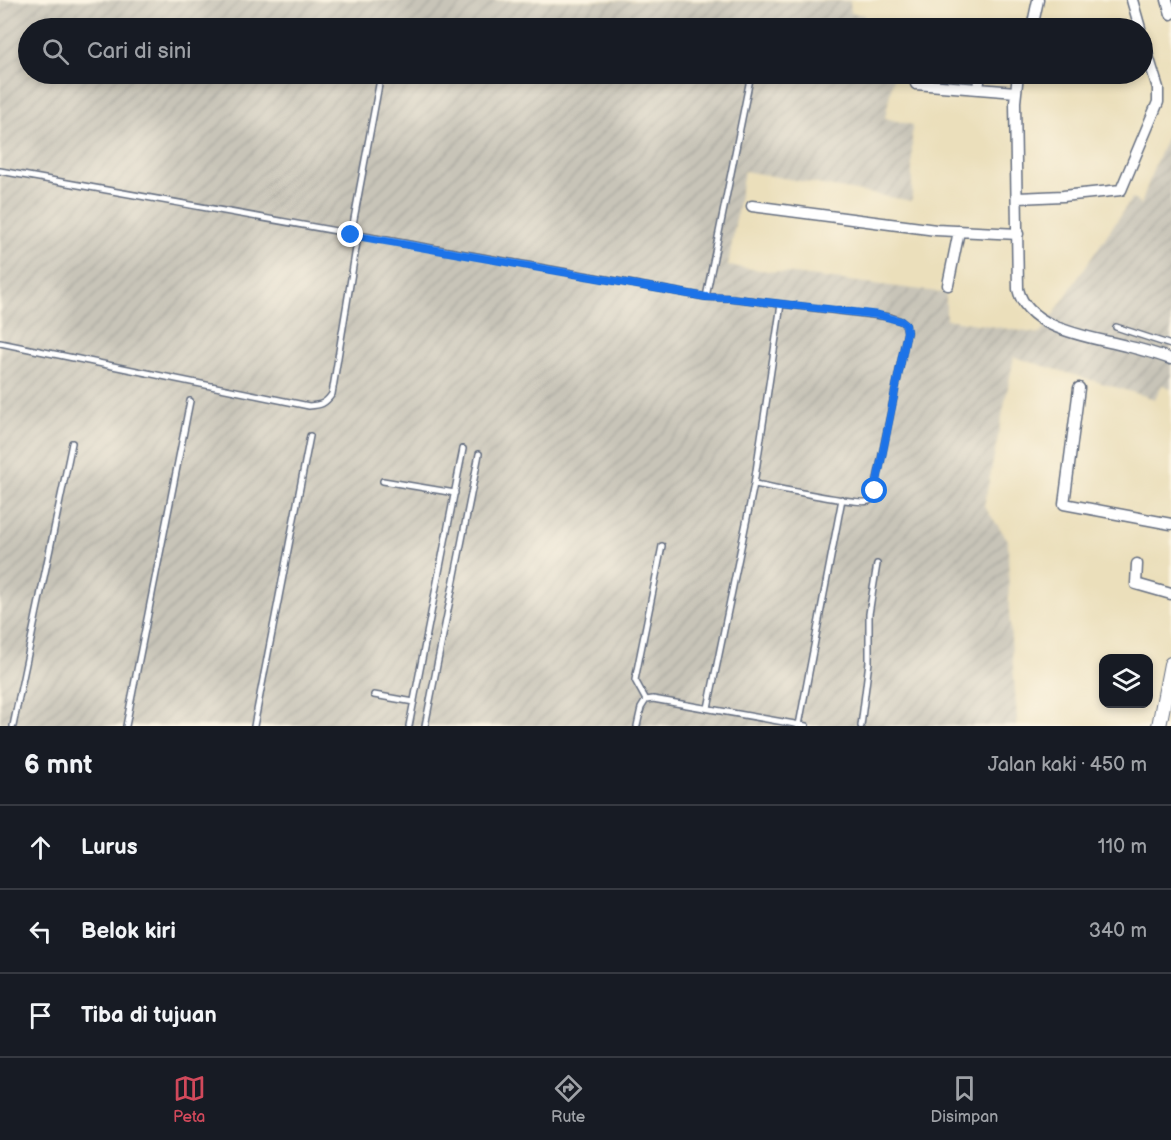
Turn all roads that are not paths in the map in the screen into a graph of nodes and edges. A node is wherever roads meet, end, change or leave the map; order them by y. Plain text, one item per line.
1 (1038, 0) edge
2 (1132, 0) edge
3 (1167, 0) edge
4 (1171, 13) edge
5 (1034, 18) edge
6 (1137, 18) edge
7 (1153, 71) edge
8 (379, 84) edge
9 (749, 84) edge
10 (916, 84) dead end
11 (979, 84) edge
12 (1017, 84) edge
13 (978, 89) junction
14 (1016, 92) junction
15 (0, 171) edge
16 (1017, 198) junction
17 (752, 206) dead end
18 (959, 231) junction
19 (1018, 234) junction
20 (351, 235) junction
21 (358, 236) junction
22 (948, 285) dead end
23 (706, 297) junction
24 (782, 304) junction
25 (1116, 327) dead end
26 (0, 343) edge
27 (1171, 345) edge
28 (1171, 359) edge
29 (1079, 388) dead end
30 (190, 401) dead end
31 (310, 436) dead end
32 (72, 443) dead end
33 (463, 449) dead end
34 (479, 454) dead end
35 (383, 481) dead end
36 (754, 484) junction
37 (455, 493) junction
38 (842, 499) junction
39 (1171, 524) edge
40 (662, 546) dead end
41 (877, 564) dead end
42 (1137, 564) dead end
43 (1171, 594) edge
44 (1171, 663) edge
45 (374, 695) dead end
46 (646, 700) junction
47 (414, 702) junction
48 (708, 708) junction
49 (799, 724) junction
50 (13, 726) edge
51 (126, 726) edge
52 (254, 726) edge
53 (409, 726) edge
54 (425, 726) edge
55 (638, 726) edge
56 (806, 726) edge
57 (861, 726) edge
58 (1159, 726) edge

1 - 5 street
2 - 6 street
3 - 4 street
7 - 16 street
8 - 20 lane
9 - 23 lane
10 - 13 street
11 - 13 street
12 - 14 street
13 - 14 street
14 - 16 street
15 - 20 lane
16 - 19 street
17 - 18 street
18 - 19 street
18 - 22 street
19 - 28 street
20 - 21 lane
21 - 23 lane
21 - 26 lane
23 - 24 lane
24 - 36 lane
24 - 38 lane
25 - 27 lane
29 - 39 street
30 - 51 lane
31 - 52 lane
32 - 50 lane
33 - 37 lane
34 - 54 lane
35 - 37 lane
36 - 38 lane
36 - 48 lane
37 - 47 lane
38 - 49 lane
40 - 46 lane
41 - 57 lane
42 - 43 street
44 - 58 street
45 - 47 lane
46 - 48 lane
46 - 55 lane
47 - 53 lane
48 - 49 lane
49 - 56 lane

